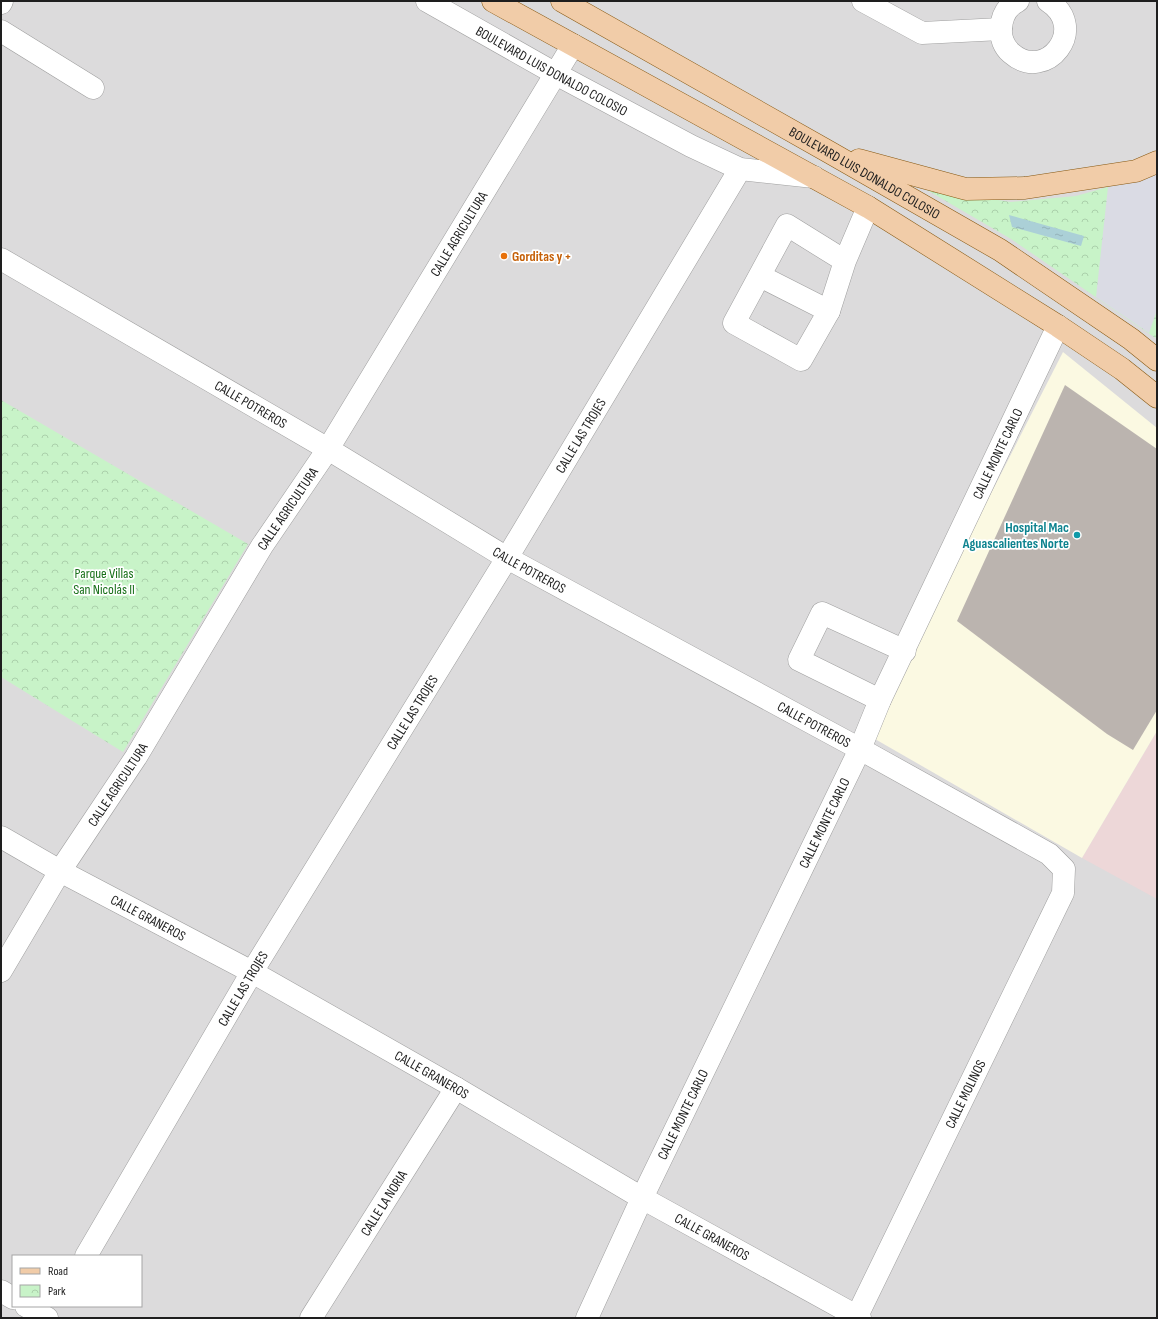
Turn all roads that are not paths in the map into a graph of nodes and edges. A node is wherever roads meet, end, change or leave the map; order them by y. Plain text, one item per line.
1 (426, 1) edge
2 (493, 1) edge
3 (562, 1) edge
4 (863, 1) edge
5 (1018, 1) edge
6 (1048, 1) edge
7 (1001, 29) junction
8 (1, 31) edge
9 (573, 45) junction
10 (556, 74) junction
11 (93, 88) dead end
12 (829, 152) junction
13 (1154, 161) edge
14 (740, 169) junction
15 (814, 177) junction
16 (868, 207) junction
17 (1, 259) edge
18 (846, 261) junction
19 (760, 276) junction
20 (829, 311) junction
21 (1058, 326) junction
22 (1157, 360) edge
23 (1157, 397) edge
24 (328, 449) junction
25 (507, 558) junction
26 (904, 651) junction
27 (880, 700) junction
28 (860, 749) junction
29 (1, 837) edge
30 (1064, 869) joint
31 (60, 871) junction
32 (1, 971) edge
33 (252, 972) junction
34 (456, 1088) junction
35 (642, 1198) junction
36 (87, 1255) edge
37 (1, 1291) edge
38 (12, 1297) edge
39 (28, 1307) edge
40 (56, 1307) edge
41 (858, 1317) edge
42 (48, 1318) edge
43 (311, 1318) edge
44 (587, 1318) edge

1 - 10 street, BOULEVARD LUIS DONALDO COLOSIO
2 - 9 main road, BOULEVARD LUIS DONALDO COLOSIO
3 - 12 main road, BOULEVARD LUIS DONALDO COLOSIO
4 - 7 street
5 - 7 street
6 - 7 street
8 - 11 street
9 - 10 street, CALLE AGRICULTURA
9 - 15 main road, BOULEVARD LUIS DONALDO COLOSIO
10 - 14 street, BOULEVARD LUIS DONALDO COLOSIO
10 - 24 street, CALLE AGRICULTURA
12 - 13 main road
12 - 22 main road, BOULEVARD LUIS DONALDO COLOSIO
14 - 15 street, BOULEVARD LUIS DONALDO COLOSIO
14 - 25 street, CALLE LAS TROJES
15 - 16 main road, BOULEVARD LUIS DONALDO COLOSIO
16 - 18 street
16 - 21 main road, BOULEVARD LUIS DONALDO COLOSIO
17 - 24 street, CALLE POTREROS
18 - 19 street
18 - 20 street
19 - 20 street
19 - 20 street
21 - 23 main road, BOULEVARD LUIS DONALDO COLOSIO
21 - 26 street, CALLE MONTE CARLO
24 - 25 street, CALLE POTREROS
24 - 31 street, CALLE AGRICULTURA
25 - 28 street, CALLE POTREROS
25 - 33 street, CALLE LAS TROJES
26 - 27 street, CALLE MONTE CARLO
26 - 27 street
27 - 28 street, CALLE MONTE CARLO
28 - 30 street, CALLE POTREROS
28 - 35 street, CALLE MONTE CARLO
29 - 31 street, CALLE GRANEROS
30 - 41 street, CALLE MOLINOS
31 - 32 street, CALLE AGRICULTURA
31 - 33 street, CALLE GRANEROS
33 - 34 street, CALLE GRANEROS
33 - 36 street, CALLE LAS TROJES
34 - 35 street, CALLE GRANEROS
34 - 43 street, CALLE LA NORIA
35 - 41 street, CALLE GRANEROS
35 - 44 street, CALLE MONTE CARLO
37 - 38 street
39 - 42 street
40 - 42 street

